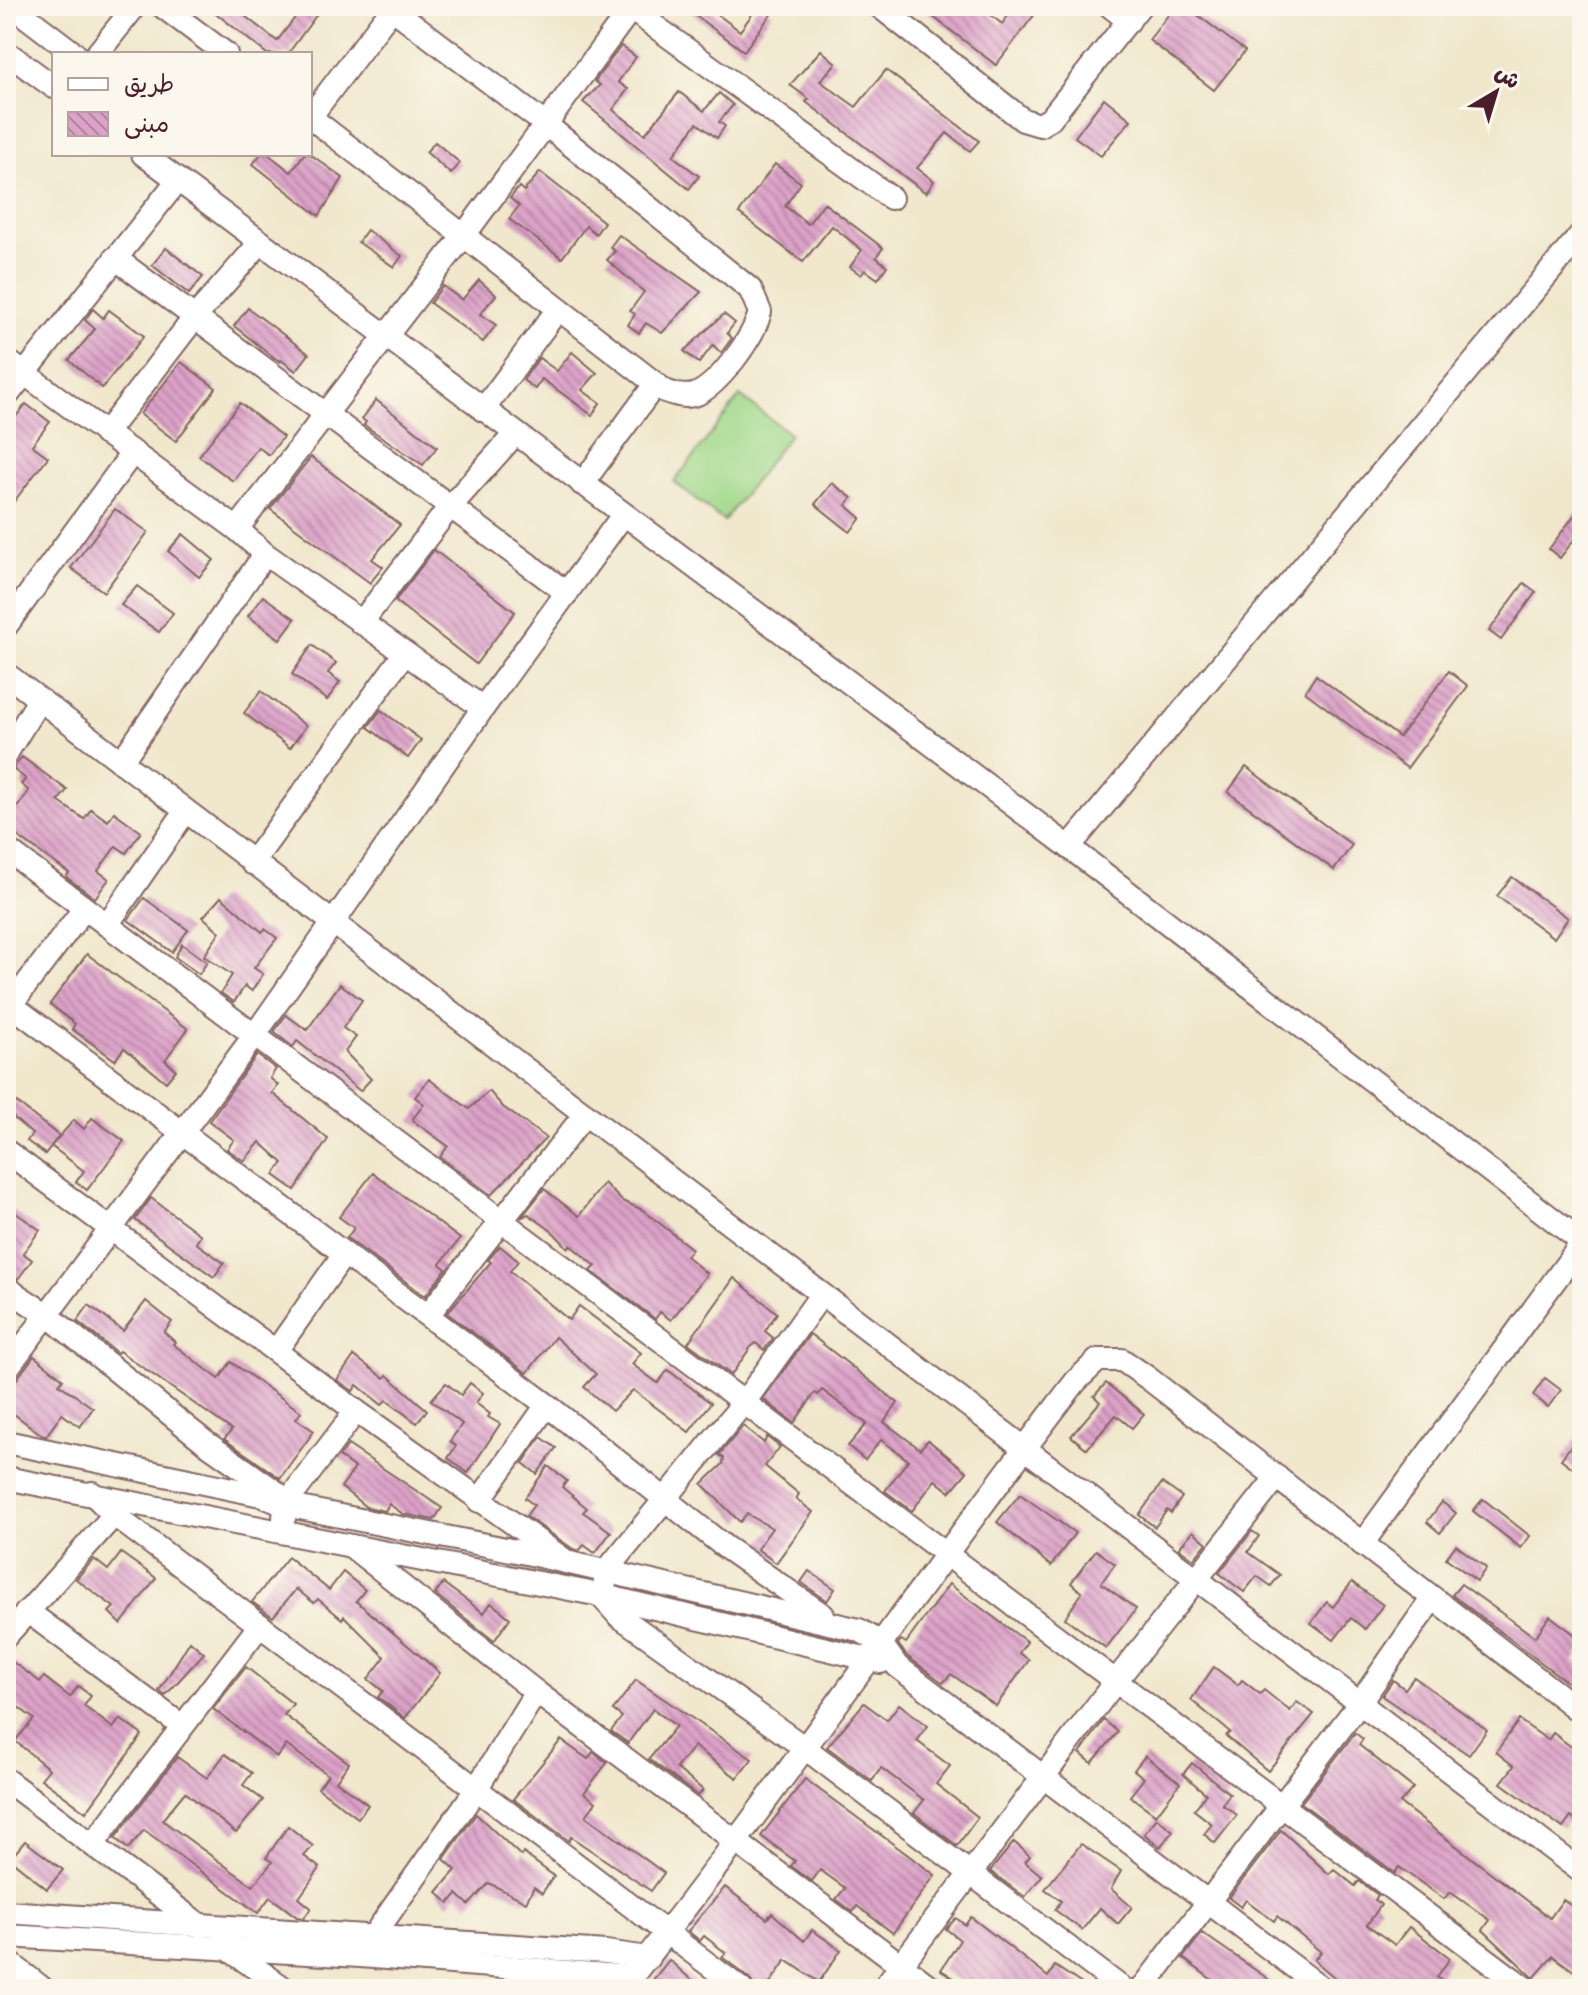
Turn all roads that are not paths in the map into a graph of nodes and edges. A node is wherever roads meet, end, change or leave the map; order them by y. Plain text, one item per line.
1 (12, 6) edge
2 (135, 6) edge
3 (162, 6) edge
4 (879, 6) edge
5 (1110, 6) edge
6 (392, 7) edge
7 (632, 8) edge
8 (1135, 13) edge
9 (6, 52) edge
10 (72, 52) edge
11 (99, 52) edge
12 (223, 52) edge
13 (52, 86) edge
14 (312, 114) edge
15 (312, 119) edge
16 (545, 124) junction
17 (146, 156) edge
18 (178, 180) junction
19 (891, 198) dead end
20 (1582, 233) edge
21 (465, 234) junction
22 (261, 242) junction
23 (115, 258) junction
24 (558, 309) junction
25 (195, 317) junction
26 (384, 337) junction
27 (15, 367) edge
28 (654, 386) junction
29 (6, 397) edge
30 (483, 410) junction
31 (323, 416) junction
32 (105, 434) junction
33 (515, 434) junction
34 (133, 452) junction
35 (582, 484) junction
36 (449, 508) junction
37 (623, 515) junction
38 (237, 529) junction
39 (265, 554) junction
40 (567, 593) junction
41 (361, 623) junction
42 (6, 626) edge
43 (405, 653) junction
44 (6, 674) edge
45 (39, 700) junction
46 (483, 708) junction
47 (6, 754) edge
48 (121, 762) junction
49 (185, 812) junction
50 (1069, 847) junction
51 (6, 849) edge
52 (252, 863) junction
53 (84, 909) junction
54 (107, 925) junction
55 (335, 925) junction
56 (8, 1005) edge
57 (254, 1036) junction
58 (585, 1114) junction
59 (183, 1131) junction
60 (6, 1151) edge
61 (502, 1223) junction
62 (112, 1227) junction
63 (1582, 1243) edge
64 (344, 1254) junction
65 (6, 1288) edge
66 (821, 1295) junction
67 (46, 1314) junction
68 (428, 1315) junction
69 (276, 1351) junction
70 (6, 1370) edge
71 (745, 1401) junction
72 (547, 1405) junction
73 (356, 1411) junction
74 (6, 1442) edge
75 (1024, 1448) junction
76 (1277, 1477) junction
77 (6, 1478) edge
78 (92, 1493) junction
79 (665, 1499) junction
80 (479, 1501) junction
81 (287, 1502) junction
82 (114, 1515) junction
83 (283, 1534) junction
84 (347, 1542) junction
85 (1362, 1544) junction
86 (943, 1555) junction
87 (570, 1564) junction
88 (608, 1573) junction
89 (1197, 1580) junction
90 (600, 1595) junction
91 (1432, 1599) junction
92 (27, 1611) junction
93 (835, 1622) junction
94 (260, 1625) junction
95 (6, 1636) edge
96 (874, 1650) junction
97 (1115, 1682) junction
98 (536, 1692) junction
99 (1359, 1704) junction
100 (1582, 1713) edge
101 (182, 1726) junction
102 (805, 1748) junction
103 (1044, 1778) junction
104 (6, 1780) edge
105 (475, 1791) junction
106 (1282, 1803) junction
107 (737, 1843) junction
108 (93, 1844) junction
109 (1582, 1872) edge
110 (970, 1875) junction
111 (1207, 1901) junction
112 (6, 1912) edge
113 (199, 1925) junction
114 (668, 1934) junction
115 (374, 1935) junction
116 (6, 1936) edge
117 (228, 1949) junction
118 (648, 1958) junction
119 (6, 1960) edge
120 (901, 1965) junction
121 (627, 1983) edge
122 (43, 1989) edge
123 (285, 1989) edge
124 (741, 1989) edge
125 (883, 1989) edge
126 (933, 1989) edge
127 (1123, 1989) edge
128 (1142, 1989) edge
129 (1323, 1989) edge
130 (1526, 1989) edge

1 - 10 street
2 - 11 street
3 - 12 street
4 - 8 street
5 - 8 street
6 - 14 street
6 - 16 street
7 - 16 street
7 - 19 street
9 - 13 street
15 - 21 street
16 - 21 street
16 - 28 street
17 - 18 street
18 - 22 street
18 - 23 street
20 - 50 street
21 - 24 street
21 - 26 street
22 - 25 street
22 - 26 street
23 - 25 street
23 - 27 street
24 - 28 street
24 - 30 street
25 - 31 street
25 - 32 street
26 - 30 street
26 - 31 street
27 - 29 street
27 - 32 street
28 - 35 street
30 - 33 street
31 - 36 street
31 - 38 street
32 - 34 street
33 - 35 street
33 - 36 street
34 - 38 street
34 - 42 street
35 - 37 street
36 - 40 street
36 - 41 street
37 - 40 street
37 - 50 street
38 - 39 street
39 - 41 street
39 - 48 street
40 - 46 street
41 - 43 street
43 - 46 street
43 - 52 street
44 - 45 street
45 - 47 street
45 - 48 street
46 - 55 street
48 - 49 street
49 - 52 street
49 - 54 street
50 - 63 street
51 - 53 street
52 - 55 street
53 - 54 street
53 - 56 street
54 - 57 street
55 - 57 street
55 - 58 street
56 - 59 street
57 - 59 street
57 - 61 street
58 - 61 street
58 - 66 street
59 - 62 street
59 - 64 street
60 - 62 street
61 - 68 street
61 - 71 street
62 - 67 street
62 - 69 street
63 - 85 street
64 - 68 street
64 - 69 street
65 - 67 street
66 - 71 street
66 - 75 street
67 - 70 street
67 - 81 street
68 - 72 street
69 - 73 street
71 - 79 street
71 - 86 street
72 - 79 street
72 - 80 street
73 - 80 street
73 - 81 street
74 - 81 street
75 - 76 street
75 - 86 street
75 - 89 street
76 - 85 street
76 - 89 street
77 - 78 street
78 - 82 street
78 - 83 street
79 - 88 street
79 - 93 street
80 - 87 street
81 - 83 street
81 - 87 street
82 - 92 street
82 - 94 street
83 - 84 street
84 - 90 street
84 - 98 street
85 - 91 street
86 - 96 street
86 - 97 street
87 - 88 street
88 - 90 street
88 - 93 street
89 - 97 street
89 - 99 street
90 - 96 street
90 - 102 street
91 - 99 street
91 - 100 street
92 - 95 street
92 - 101 street
93 - 96 street
94 - 101 street
94 - 105 street
96 - 102 street
96 - 103 street
97 - 103 street
97 - 106 street
98 - 105 street
98 - 107 street
99 - 106 street
99 - 109 street
101 - 108 street
102 - 107 street
102 - 110 street
103 - 110 street
103 - 111 street
104 - 108 street
105 - 114 street
105 - 115 street
106 - 111 street
106 - 130 street
107 - 114 street
107 - 120 street
108 - 113 street
110 - 120 street
110 - 127 street
111 - 128 street
111 - 129 street
112 - 113 street
113 - 115 street
113 - 117 street
114 - 118 street
114 - 124 street
115 - 118 street
116 - 117 street
117 - 121 street
117 - 123 street
118 - 121 street
119 - 122 street
120 - 125 street
120 - 126 street

